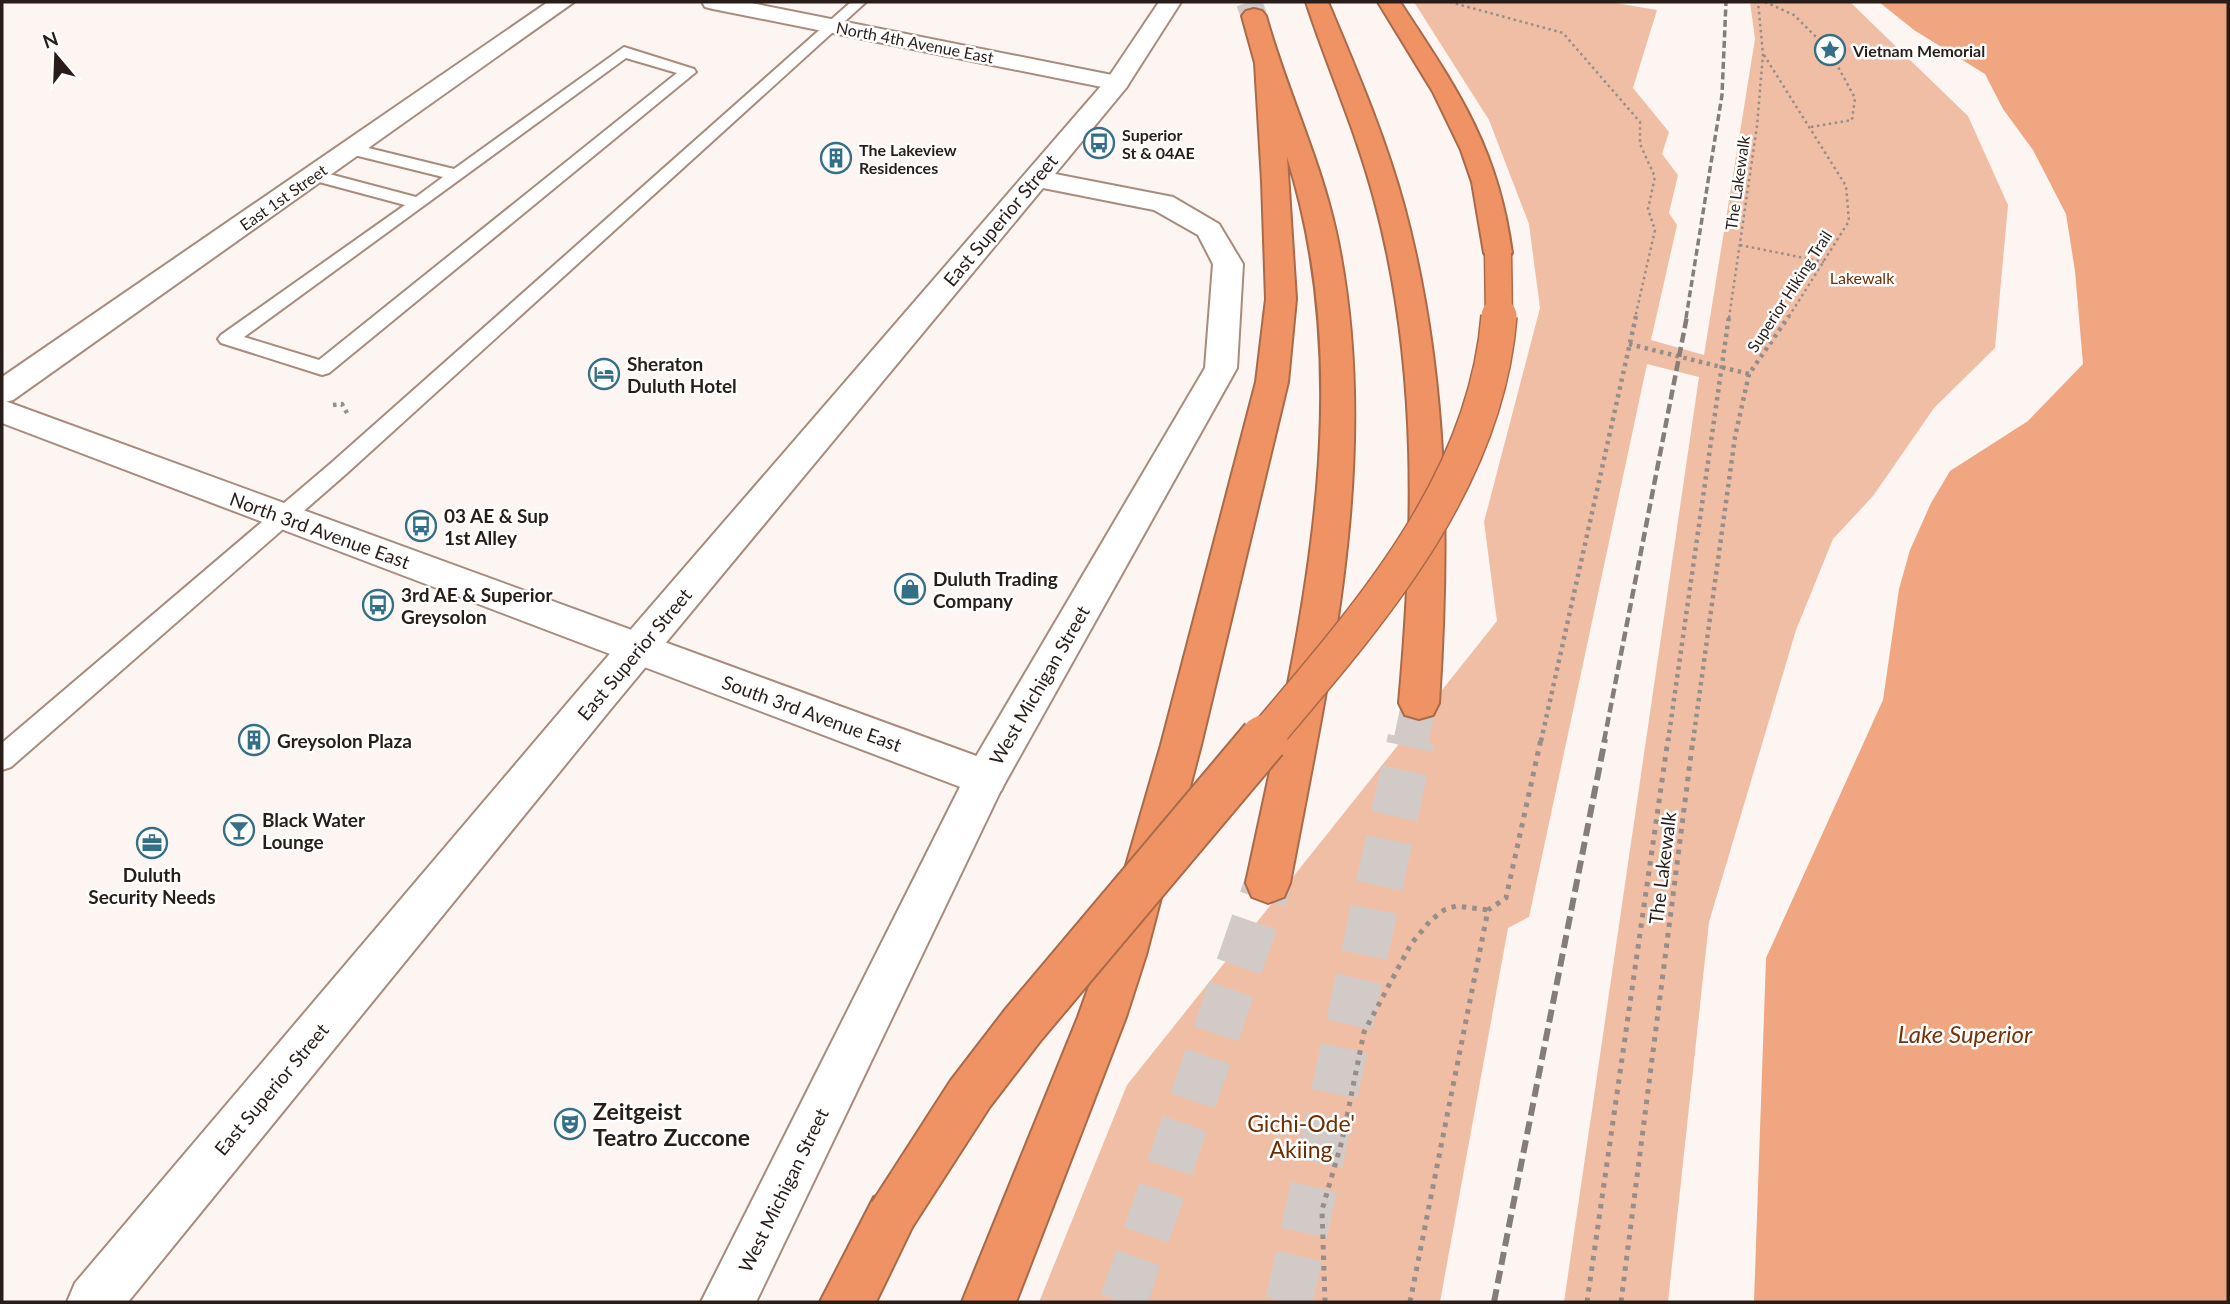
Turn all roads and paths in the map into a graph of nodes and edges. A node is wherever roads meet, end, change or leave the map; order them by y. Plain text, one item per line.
1 (564, 2) edge
2 (713, 2) edge
3 (859, 2) edge
4 (1170, 2) edge
5 (1317, 2) edge
6 (1389, 2) edge
7 (1450, 2) edge
8 (1758, 2) edge
9 (1765, 2) edge
10 (1254, 16) tunnel mouth
11 (832, 26) junction
12 (1816, 37) dead end
13 (1763, 54) junction
14 (1266, 65) junction
15 (1837, 65) dead end
16 (1117, 83) junction
17 (1810, 127) junction
18 (352, 149) junction
19 (314, 175) junction
20 (455, 175) junction
21 (1035, 178) junction
22 (419, 203) junction
23 (1740, 245) junction
24 (1824, 262) junction
25 (1629, 344) junction
26 (1723, 368) junction
27 (1749, 374) junction
28 (2, 392) edge
29 (325, 405) dead end
30 (2, 411) edge
31 (348, 416) dead end
32 (1735, 437) joint
33 (282, 517) junction
34 (638, 648) junction
35 (1419, 703) tunnel mouth
36 (2, 759) edge
37 (986, 778) junction
38 (1268, 884) tunnel mouth
39 (1488, 910) junction
40 (94, 1302) edge
41 (728, 1302) edge
42 (847, 1302) edge
43 (989, 1302) edge
44 (1325, 1302) edge
45 (1410, 1302) edge
46 (1587, 1302) edge
47 (1621, 1302) edge

1 - 18 street, East 1st Street
2 - 11 street, North 4th Avenue East
3 - 11 lane
4 - 16 street, East Superior Street
5 - 35 highway
6 - 42 highway, bridge
7 - 25 path
8 - 13 path, The Lakewalk
9 - 12 path
10 - 14 highway
11 - 16 street, North 4th Avenue East
11 - 33 lane
13 - 17 path, Superior Hiking Trail
13 - 23 path, The Lakewalk
14 - 38 highway
14 - 43 highway
15 - 17 path
16 - 21 street, East Superior Street
17 - 24 path, Superior Hiking Trail
18 - 19 street, East 1st Street
18 - 20 lane
19 - 22 lane
19 - 28 street, East 1st Street
20 - 22 lane
20 - 22 lane
21 - 34 street, East Superior Street
21 - 37 street, West Michigan Street
23 - 24 path
23 - 26 path, The Lakewalk
24 - 27 path, Superior Hiking Trail
25 - 26 path
25 - 39 path
26 - 27 path
26 - 46 path, The Lakewalk
27 - 32 path, Superior Hiking Trail
29 - 31 path
30 - 33 street, North 3rd Avenue East
32 - 47 path, The Lakewalk
33 - 34 street, North 3rd Avenue East
33 - 36 lane
34 - 37 street, South 3rd Avenue East
34 - 40 street, East Superior Street
37 - 41 street, West Michigan Street
39 - 44 path
39 - 45 path

